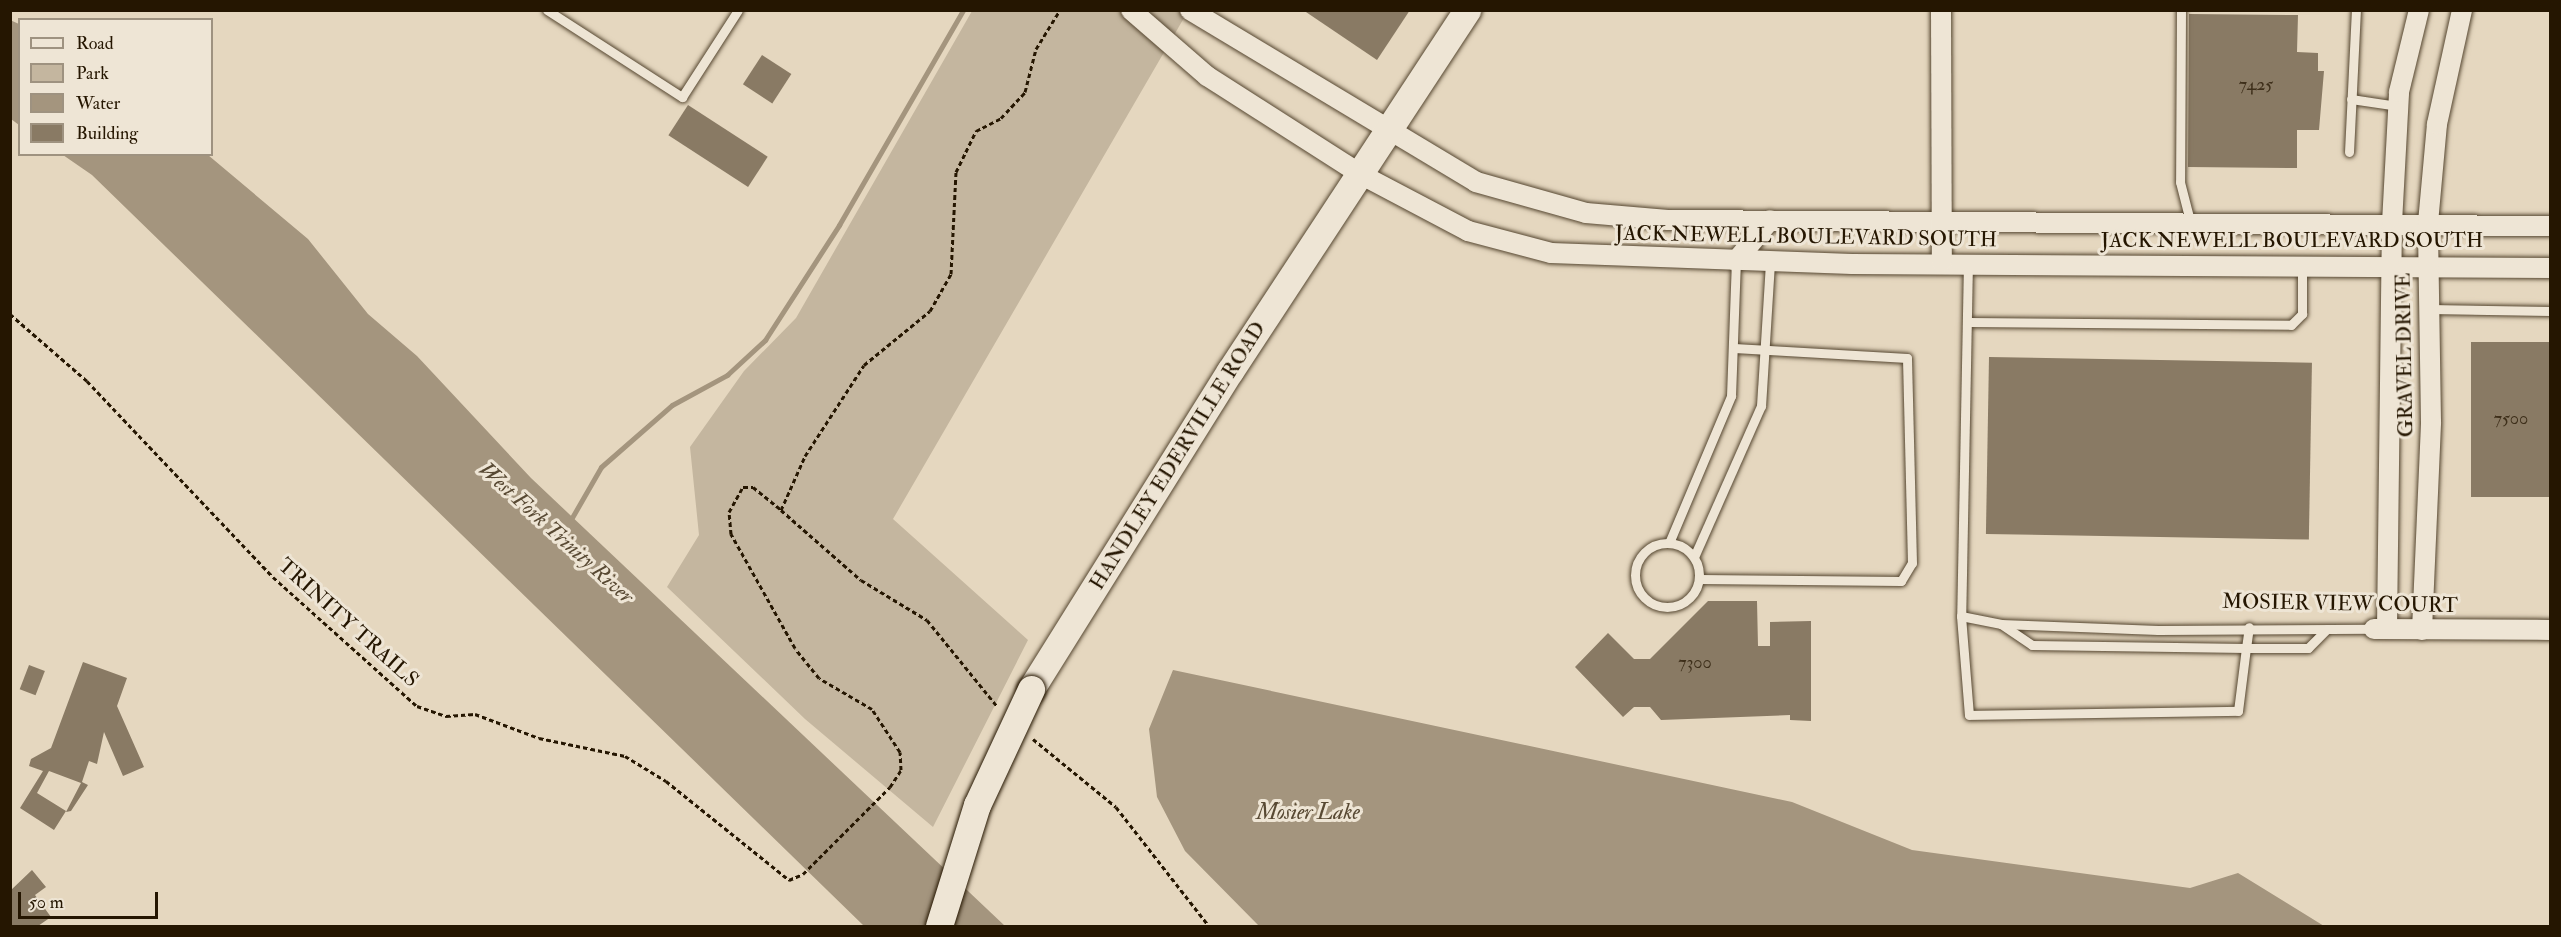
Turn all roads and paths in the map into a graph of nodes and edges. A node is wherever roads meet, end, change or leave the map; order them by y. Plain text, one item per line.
1 (546, 10) edge
2 (738, 10) edge
3 (1060, 10) edge
4 (1131, 10) edge
5 (1190, 10) edge
6 (1467, 10) edge
7 (1941, 10) edge
8 (2181, 10) edge
9 (2356, 10) edge
10 (2419, 10) edge
11 (2462, 10) edge
12 (2351, 99) junction
13 (2398, 106) junction
14 (1387, 132) junction
15 (2349, 152) dead end
16 (1360, 174) junction
17 (1942, 218) junction
18 (1770, 220) junction
19 (2190, 221) junction
20 (2392, 223) junction
21 (2427, 223) junction
22 (2550, 226) edge
23 (1736, 261) junction
24 (1770, 261) junction
25 (1942, 262) junction
26 (1968, 262) junction
27 (2391, 265) junction
28 (2302, 266) junction
29 (2428, 266) junction
30 (2550, 268) edge
31 (2429, 309) junction
32 (2550, 311) edge
33 (10, 314) edge
34 (1968, 322) junction
35 (1734, 348) junction
36 (1765, 350) junction
37 (1669, 543) junction
38 (1694, 556) junction
39 (1699, 579) junction
40 (1961, 616) junction
41 (2001, 624) junction
42 (2175, 627) junction
43 (2249, 627) junction
44 (2327, 629) junction
45 (2380, 629) junction
46 (2422, 630) junction
47 (2550, 630) edge
48 (2177, 646) junction
49 (2246, 648) junction
50 (939, 927) edge

1 - 2 lane
3 - 33 path, TRINITY TRAILS
4 - 16 street, JACK NEWELL BOULEVARD SOUTH
5 - 14 street, JACK NEWELL BOULEVARD SOUTH
6 - 14 main road, HANDLEY EDERVILLE ROAD
7 - 17 street
8 - 19 lane
9 - 12 lane
10 - 13 street, GRAVEL DRIVE
11 - 21 street, GRAVEL DRIVE
12 - 13 lane
12 - 15 lane
13 - 20 street, GRAVEL DRIVE
14 - 16 main road, HANDLEY EDERVILLE ROAD
14 - 18 street, JACK NEWELL BOULEVARD SOUTH
16 - 23 street, JACK NEWELL BOULEVARD SOUTH
16 - 50 main road, HANDLEY EDERVILLE ROAD, bridge
17 - 18 street, JACK NEWELL BOULEVARD SOUTH
17 - 19 street, JACK NEWELL BOULEVARD SOUTH
17 - 25 street
18 - 23 street
18 - 24 street
19 - 20 street, JACK NEWELL BOULEVARD SOUTH
20 - 21 street, JACK NEWELL BOULEVARD SOUTH
20 - 27 street, GRAVEL DRIVE
21 - 22 street, JACK NEWELL BOULEVARD SOUTH
21 - 29 street, GRAVEL DRIVE
23 - 24 street, JACK NEWELL BOULEVARD SOUTH
23 - 35 lane
24 - 25 street, JACK NEWELL BOULEVARD SOUTH
24 - 36 lane
25 - 26 street, JACK NEWELL BOULEVARD SOUTH
26 - 28 street, JACK NEWELL BOULEVARD SOUTH
26 - 34 lane
27 - 28 street, JACK NEWELL BOULEVARD SOUTH
27 - 29 street, JACK NEWELL BOULEVARD SOUTH
27 - 45 street, GRAVEL DRIVE
28 - 34 lane
29 - 30 street, JACK NEWELL BOULEVARD SOUTH
29 - 31 street, GRAVEL DRIVE
31 - 32 lane
31 - 46 street, GRAVEL DRIVE
34 - 40 lane
35 - 36 lane
35 - 37 lane
36 - 38 lane
36 - 39 lane
37 - 38 lane
37 - 39 lane
38 - 39 lane
40 - 41 lane
40 - 49 lane
41 - 42 lane, MOSIER VIEW COURT
41 - 48 lane
42 - 43 lane, MOSIER VIEW COURT
42 - 48 lane
43 - 44 lane, MOSIER VIEW COURT
43 - 49 lane
44 - 45 lane, MOSIER VIEW COURT
44 - 49 lane
45 - 46 street, MOSIER VIEW COURT
46 - 47 street, MOSIER VIEW COURT
48 - 49 lane

